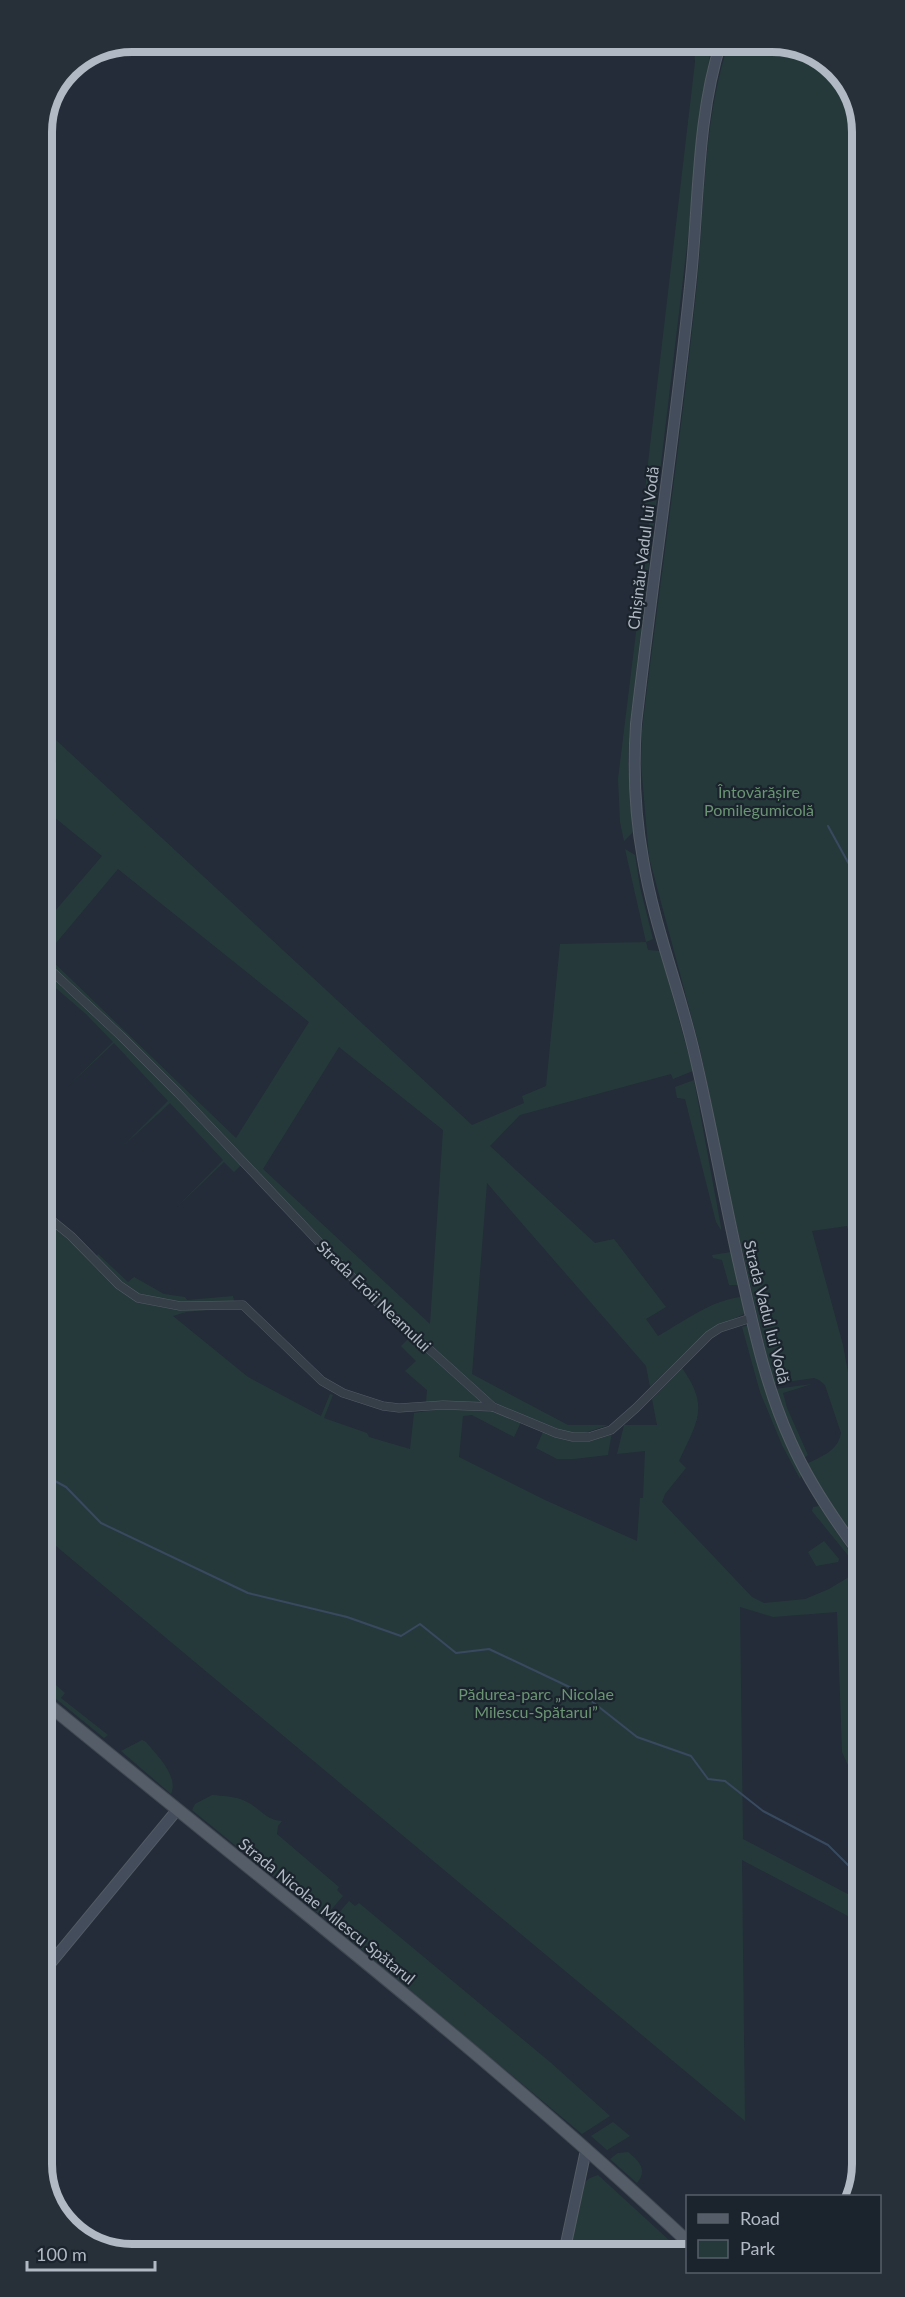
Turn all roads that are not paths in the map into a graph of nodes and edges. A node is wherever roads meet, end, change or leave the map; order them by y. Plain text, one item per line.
1 (718, 53) edge
2 (53, 972) edge
3 (694, 1054) joint
4 (52, 1221) edge
5 (751, 1318) junction
6 (493, 1407) junction
7 (852, 1542) edge
8 (52, 1708) edge
9 (177, 1810) junction
10 (52, 1961) edge
11 (586, 2150) junction
12 (686, 2241) edge
13 (566, 2244) edge

1 - 3 main road, Chișinău-Vadul lui Vodă
2 - 6 street, Strada Eroii Neamului
3 - 5 main road, Strada Vadul lui Vodă
4 - 6 street
5 - 6 street, Strada Eroii Neamului
5 - 7 main road, Strada Vadul lui Vodă
8 - 9 main road, Strada Nicolae Milescu Spătarul
9 - 10 main road
9 - 11 main road, Strada Nicolae Milescu Spătarul
11 - 12 main road, Strada Nicolae Milescu Spătarul
11 - 13 main road

